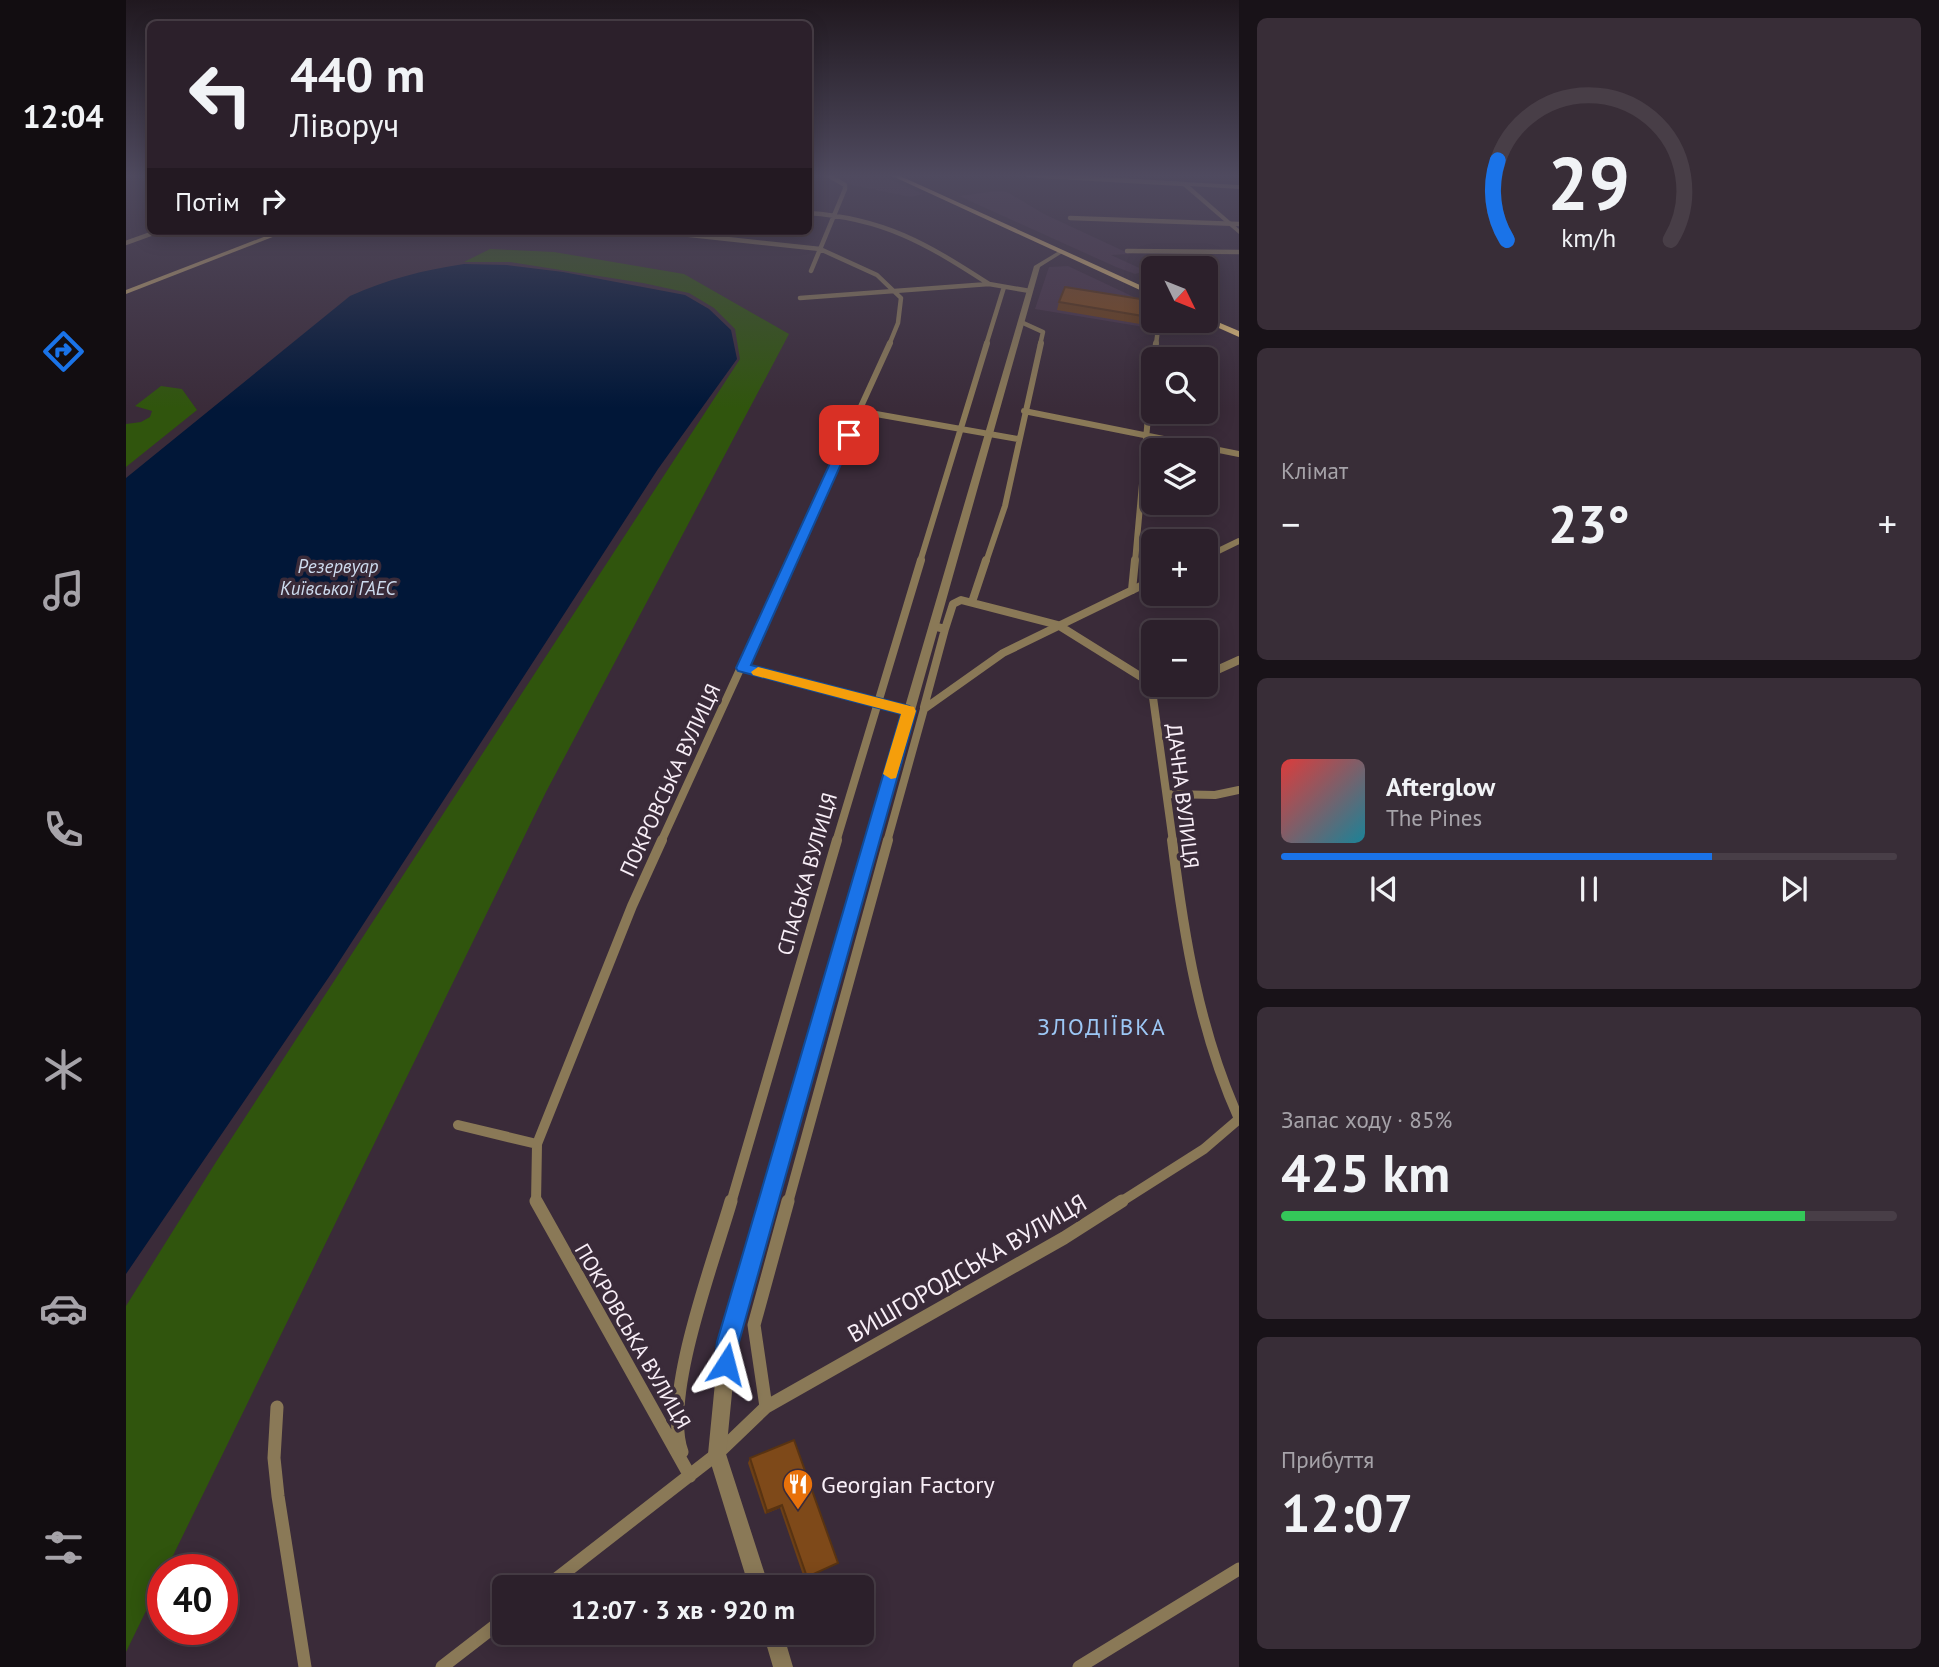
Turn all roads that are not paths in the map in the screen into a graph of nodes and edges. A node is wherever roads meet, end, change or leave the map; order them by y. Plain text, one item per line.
1 (228, 253) edge
2 (818, 253) edge
3 (833, 253) edge
4 (937, 253) edge
5 (1060, 253) edge
6 (1063, 253) edge
7 (811, 271) dead end
8 (989, 284) junction
9 (1004, 287) junction
10 (1141, 289) edge
11 (897, 290) junction
12 (1030, 291) junction
13 (126, 292) edge
14 (800, 298) dead end
15 (1021, 323) junction
16 (1218, 324) edge
17 (1239, 334) edge
18 (859, 411) junction
19 (1024, 411) junction
20 (1147, 424) edge
21 (959, 430) junction
22 (990, 435) junction
23 (1146, 435) junction
24 (1018, 439) junction
25 (1239, 454) edge
26 (1239, 541) edge
27 (1218, 551) edge
28 (1141, 586) edge
29 (1132, 590) junction
30 (972, 602) junction
31 (1058, 625) junction
32 (939, 628) junction
33 (1239, 660) edge
34 (743, 668) junction
35 (1218, 670) edge
36 (1141, 676) edge
37 (1154, 697) edge
38 (877, 703) junction
39 (924, 709) junction
40 (909, 711) junction
41 (1239, 790) edge
42 (1167, 794) junction
43 (860, 883) junction
44 (876, 887) junction
45 (1239, 1119) edge
46 (458, 1125) dead end
47 (537, 1144) junction
48 (766, 1213) junction
49 (784, 1219) junction
50 (277, 1407) dead end
51 (766, 1407) junction
52 (717, 1454) junction
53 (690, 1476) junction
54 (1239, 1569) edge
55 (562, 1575) edge
56 (754, 1575) edge
57 (492, 1628) edge
58 (777, 1645) edge
59 (305, 1667) edge
60 (442, 1667) edge
61 (783, 1667) edge
62 (1079, 1667) edge

1 - 13 main road
2 - 7 street
3 - 11 street
4 - 8 street
5 - 12 street
6 - 10 main road
8 - 9 street
8 - 11 street
9 - 12 street
9 - 21 street, СПАСЬКА ВУЛИЦЯ
11 - 14 street
11 - 18 street, ПОКРОВСЬКА ВУЛИЦЯ
12 - 15 street
15 - 19 street
15 - 22 street
16 - 17 main road
18 - 21 street
18 - 34 street, ПОКРОВСЬКА ВУЛИЦЯ
19 - 23 street
19 - 24 street
20 - 23 street
21 - 22 street
21 - 38 street, СПАСЬКА ВУЛИЦЯ
22 - 24 street
22 - 32 street
23 - 25 street
23 - 29 street
24 - 30 street
26 - 27 street
28 - 29 street
29 - 31 street
30 - 31 street, ДАЧНА ВУЛИЦЯ
30 - 32 street
31 - 36 street, ДАЧНА ВУЛИЦЯ
31 - 39 street
32 - 39 street
32 - 40 street
33 - 35 street
34 - 38 street
34 - 47 street, ПОКРОВСЬКА ВУЛИЦЯ
37 - 42 street, ДАЧНА ВУЛИЦЯ
38 - 40 street
38 - 53 street, СПАСЬКА ВУЛИЦЯ
39 - 44 street
40 - 43 street
41 - 42 street
42 - 45 street, ДАЧНА ВУЛИЦЯ
43 - 44 street
43 - 48 street
44 - 49 street
45 - 51 street, ВИШГОРОДСЬКА ВУЛИЦЯ
46 - 47 street
47 - 53 street, ПОКРОВСЬКА ВУЛИЦЯ
48 - 49 street
48 - 52 street
49 - 51 street
50 - 59 street
51 - 52 street, ВИШГОРОДСЬКА ВУЛИЦЯ
52 - 53 street, ВИШГОРОДСЬКА ВУЛИЦЯ
52 - 56 street
53 - 55 street, ВИШГОРОДСЬКА ВУЛИЦЯ
54 - 62 street
57 - 60 street
58 - 61 street

